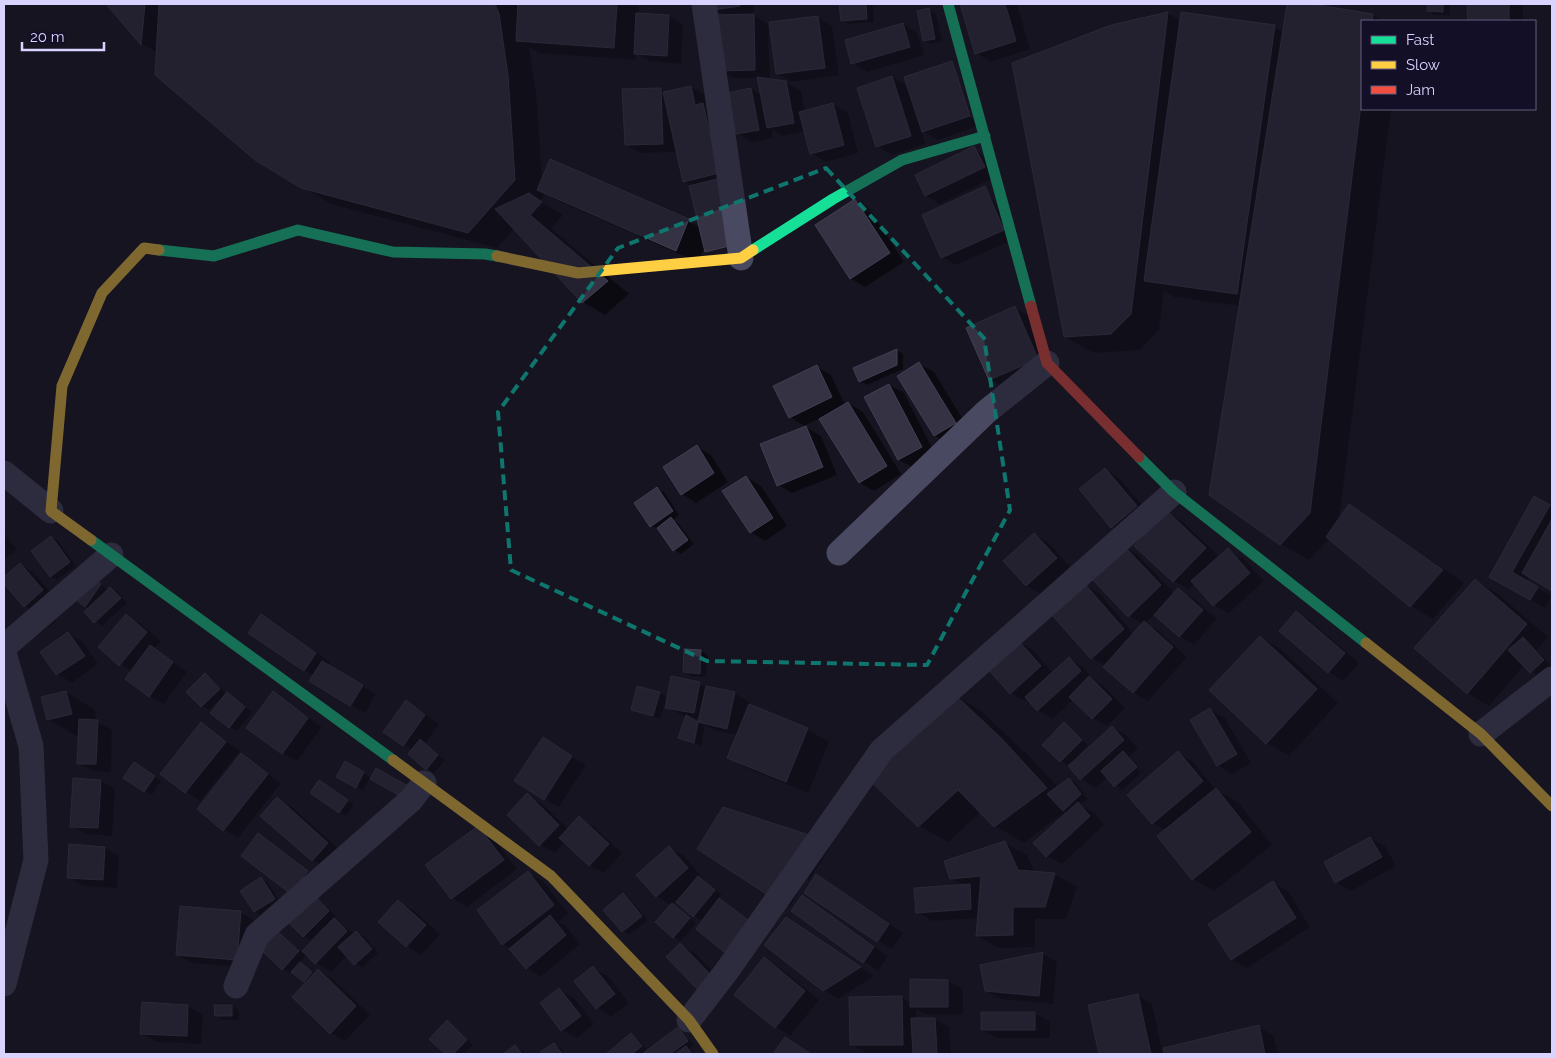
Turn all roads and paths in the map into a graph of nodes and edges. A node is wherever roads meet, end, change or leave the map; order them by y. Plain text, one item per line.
1 (704, 4) edge
2 (948, 4) edge
3 (985, 136) junction
4 (741, 258) junction
5 (1047, 363) junction
6 (4, 473) edge
7 (1174, 492) junction
8 (51, 511) junction
9 (839, 553) dead end
10 (111, 555) junction
11 (4, 646) edge
12 (4, 653) edge
13 (1552, 679) edge
14 (1482, 734) junction
15 (424, 783) junction
16 (1552, 806) edge
17 (4, 984) edge
18 (236, 986) dead end
19 (689, 1020) junction
20 (713, 1054) edge

1 - 4 street
2 - 3 street
3 - 4 street
3 - 5 street
4 - 8 street
5 - 7 street
5 - 9 street
6 - 8 street
7 - 14 street
7 - 19 street
8 - 10 street
10 - 11 street
10 - 15 street
12 - 17 street
13 - 14 street
14 - 16 street
15 - 18 street
15 - 19 street
19 - 20 street

